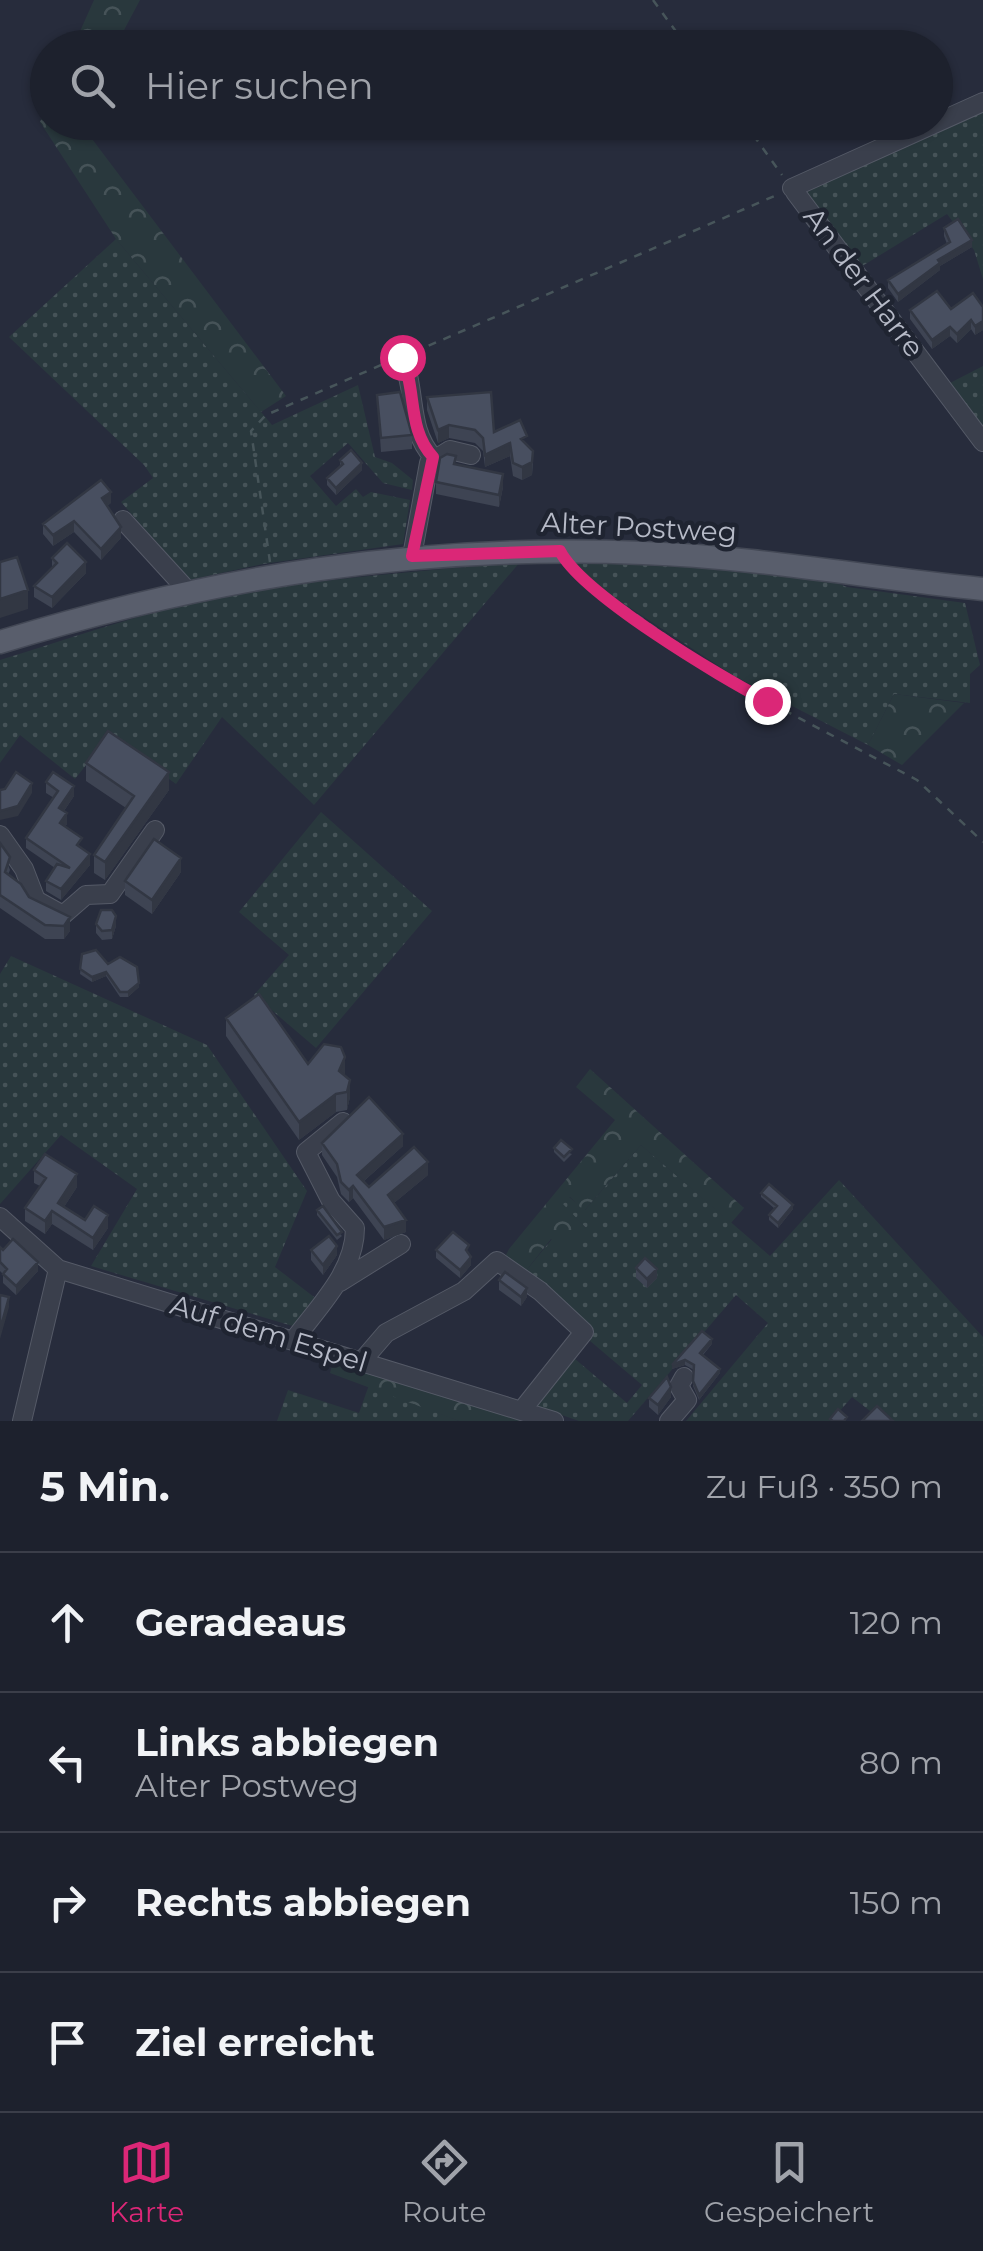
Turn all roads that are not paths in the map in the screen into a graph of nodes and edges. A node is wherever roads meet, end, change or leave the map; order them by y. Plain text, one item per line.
1 (983, 102) edge
2 (953, 116) edge
3 (901, 140) edge
4 (402, 357) road end
5 (983, 442) edge
6 (471, 455) dead end
7 (433, 457) junction
8 (123, 520) dead end
9 (412, 556) junction
10 (983, 589) edge
11 (187, 590) junction
12 (0, 642) edge
13 (155, 830) dead end
14 (2, 838) edge
15 (342, 1122) edge
16 (0, 1217) edge
17 (401, 1244) dead end
18 (58, 1269) junction
19 (335, 1285) junction
20 (293, 1341) junction
21 (361, 1362) junction
22 (684, 1377) dead end
23 (522, 1410) junction
24 (22, 1421) edge
25 (554, 1421) edge
26 (669, 1421) edge

1 - 2 street, An der Harre
3 - 5 street, An der Harre
4 - 7 street
6 - 7 street
7 - 9 street
8 - 11 street
9 - 10 main road, Alter Postweg
9 - 11 main road, Alter Postweg
11 - 12 main road, Alter Postweg
13 - 14 street
15 - 19 street
16 - 18 street, Auf dem Espel
17 - 19 street
18 - 20 street, Auf dem Espel
18 - 24 street
19 - 20 street
20 - 21 street, Auf dem Espel
21 - 23 street, Auf dem Espel
21 - 23 street
22 - 26 street
23 - 25 street, Auf dem Espel

